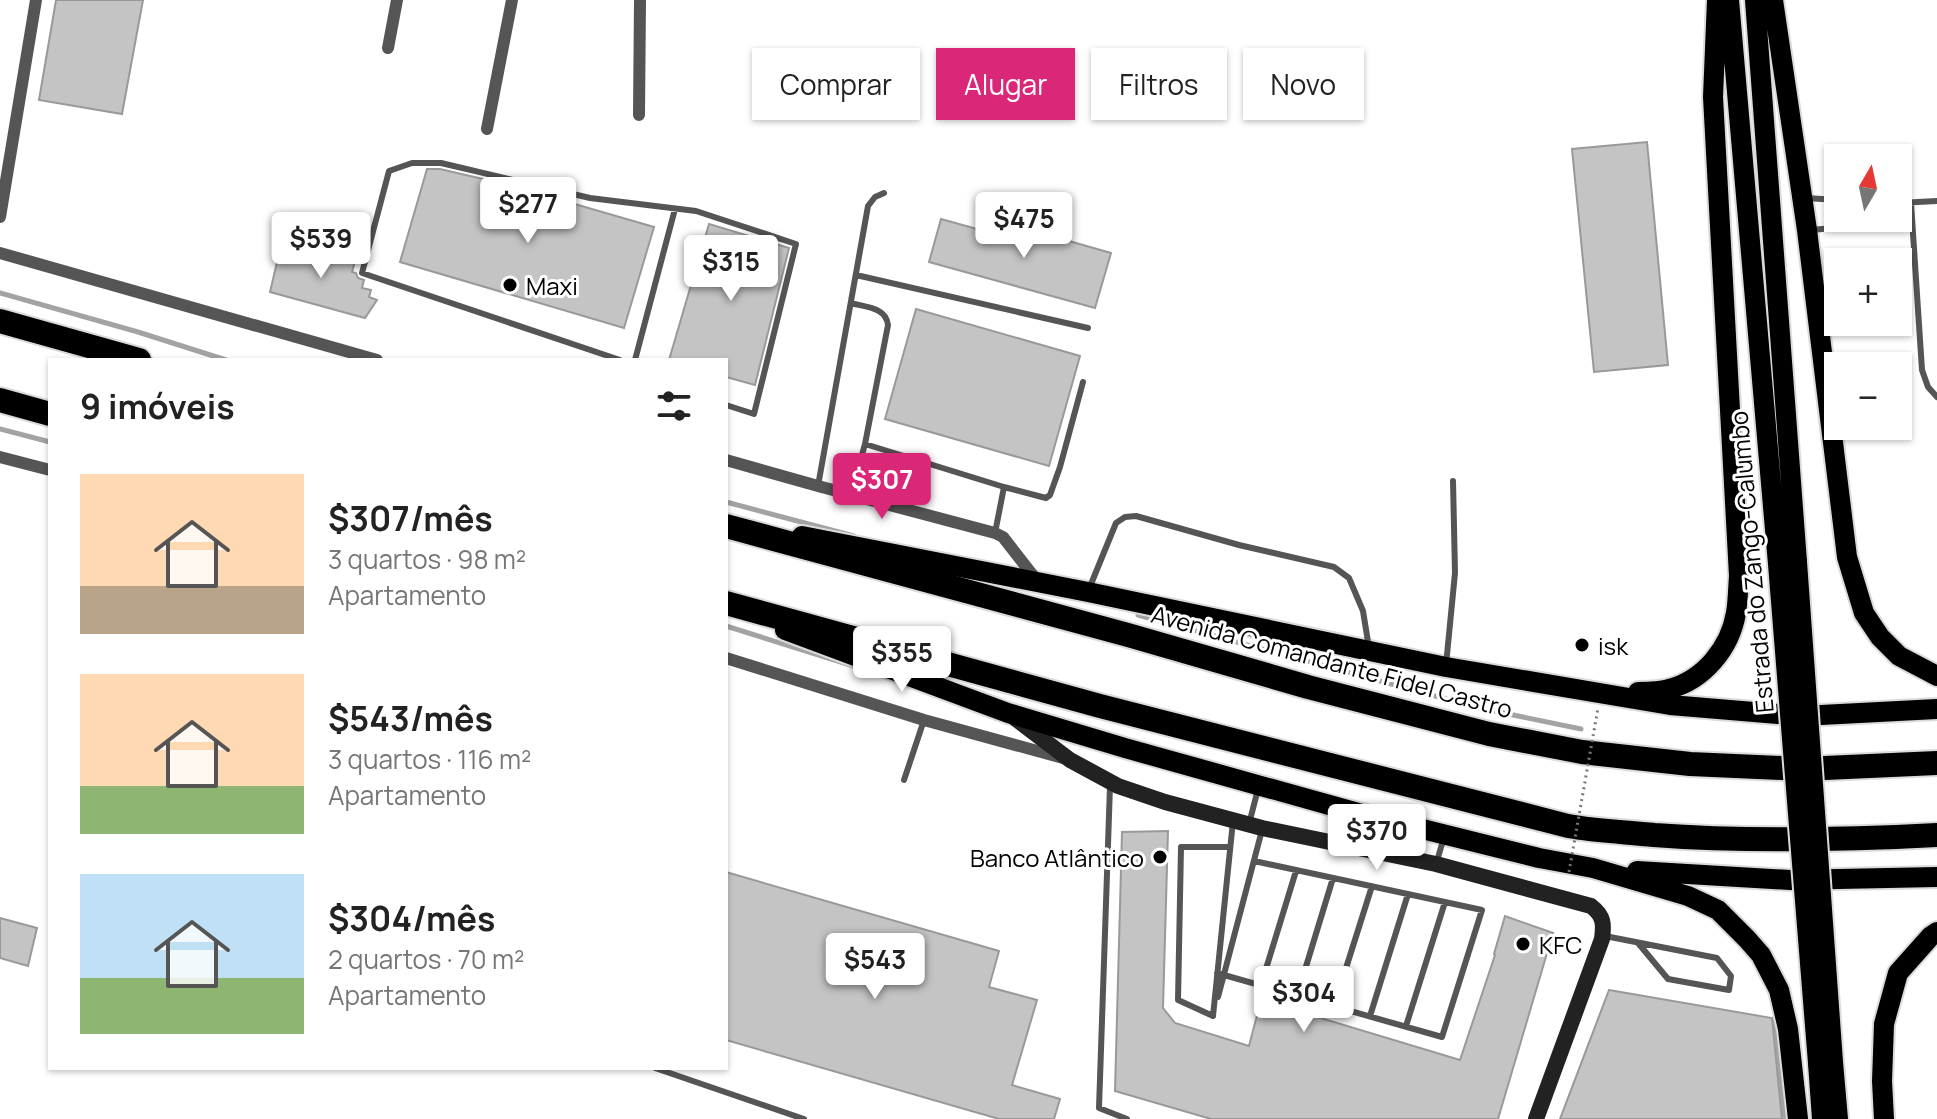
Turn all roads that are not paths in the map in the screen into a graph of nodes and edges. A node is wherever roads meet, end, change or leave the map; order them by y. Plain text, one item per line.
1 (36, 0) edge
2 (397, 0) edge
3 (512, 0) edge
4 (640, 0) edge
5 (1717, 0) edge
6 (1729, 0) edge
7 (1755, 0) edge
8 (1773, 0) edge
9 (388, 48) dead end
10 (639, 115) dead end
11 (487, 129) dead end
12 (884, 193) dead end
13 (1803, 198) junction
14 (1824, 199) edge
15 (1937, 201) edge
16 (1912, 203) edge
17 (675, 209) junction
18 (0, 217) edge
19 (1912, 221) edge
20 (1824, 229) edge
21 (1807, 230) junction
22 (0, 253) edge
23 (856, 275) junction
24 (851, 303) junction
25 (0, 321) edge
26 (1088, 328) dead end
27 (132, 358) edge
28 (370, 358) edge
29 (614, 358) edge
30 (636, 358) edge
31 (1083, 382) dead end
32 (1937, 397) edge
33 (0, 400) edge
34 (728, 406) edge
35 (48, 413) edge
36 (865, 444) junction
37 (0, 457) edge
38 (728, 461) edge
39 (48, 469) edge
40 (1453, 481) dead end
41 (818, 486) junction
42 (1004, 487) junction
43 (851, 494) junction
44 (728, 523) edge
45 (728, 524) edge
46 (995, 533) junction
47 (1788, 563) junction
48 (1038, 582) junction
49 (1088, 592) junction
50 (728, 604) edge
51 (728, 610) edge
52 (1370, 651) junction
53 (728, 659) edge
54 (1446, 667) junction
55 (1937, 676) edge
56 (1555, 687) junction
57 (1937, 709) edge
58 (1008, 713) junction
59 (924, 720) junction
60 (1070, 760) junction
61 (1937, 763) edge
62 (904, 780) dead end
63 (1110, 782) junction
64 (1258, 785) junction
65 (1248, 824) junction
66 (1444, 834) junction
67 (1937, 835) edge
68 (1230, 847) junction
69 (1254, 861) junction
70 (1436, 864) junction
71 (1593, 868) junction
72 (1296, 871) junction
73 (1937, 877) edge
74 (1333, 878) junction
75 (1372, 886) junction
76 (1408, 894) junction
77 (1445, 902) junction
78 (1937, 932) edge
79 (1603, 936) junction
80 (1638, 943) junction
81 (1221, 974) junction
82 (1261, 985) junction
83 (1297, 996) junction
84 (1334, 1006) junction
85 (1370, 1016) junction
86 (1406, 1026) junction
87 (1825, 1063) junction
88 (661, 1070) edge
89 (804, 1119) edge
90 (1127, 1119) edge
91 (1536, 1119) edge
92 (1798, 1119) edge
93 (1822, 1119) edge
94 (1838, 1119) edge
95 (1884, 1119) edge

1 - 18 street
2 - 9 street
3 - 11 street
4 - 10 street
5 - 56 main road
6 - 47 main road, Estrada do Zango-Calumbo
7 - 47 main road, Estrada do Zango-Calumbo
8 - 13 main road
12 - 23 lane
13 - 14 lane
13 - 21 main road
15 - 16 lane
17 - 29 lane
17 - 30 lane
17 - 34 lane
19 - 32 lane
20 - 21 lane
21 - 55 main road
22 - 28 street
23 - 24 lane
23 - 26 lane
24 - 36 lane
24 - 41 lane
25 - 27 highway
31 - 42 lane
33 - 35 highway
36 - 42 lane
36 - 43 lane
37 - 39 street
38 - 41 street
40 - 54 lane
41 - 43 street
42 - 46 lane
43 - 46 street
44 - 48 main road
45 - 61 highway, Avenida Comandante Fidel Castro
46 - 48 street
47 - 87 main road, Estrada do Zango-Calumbo, bridge
48 - 49 main road
49 - 52 main road
49 - 52 lane
50 - 67 highway
51 - 58 main road
52 - 54 main road
53 - 59 street
54 - 56 main road
56 - 57 main road
58 - 60 street
58 - 64 main road
59 - 60 street
59 - 62 lane
60 - 63 street
63 - 65 street
63 - 90 lane
64 - 65 lane
64 - 66 main road
65 - 68 lane
65 - 69 lane
65 - 70 street
66 - 70 lane
66 - 71 main road
68 - 81 lane
68 - 81 lane
69 - 72 lane
69 - 81 lane
70 - 79 street
71 - 73 main road
71 - 92 main road
72 - 74 lane
72 - 82 lane
74 - 75 lane
74 - 83 lane
75 - 76 lane
75 - 84 lane
76 - 77 lane
76 - 85 lane
77 - 86 lane
77 - 86 lane
78 - 95 main road
79 - 80 lane
79 - 91 street
80 - 80 lane
81 - 82 lane
82 - 83 lane
83 - 84 lane
84 - 85 lane
85 - 86 lane
87 - 93 main road, Estrada do Zango-Calumbo
87 - 94 main road, Estrada do Zango-Calumbo
88 - 89 lane

